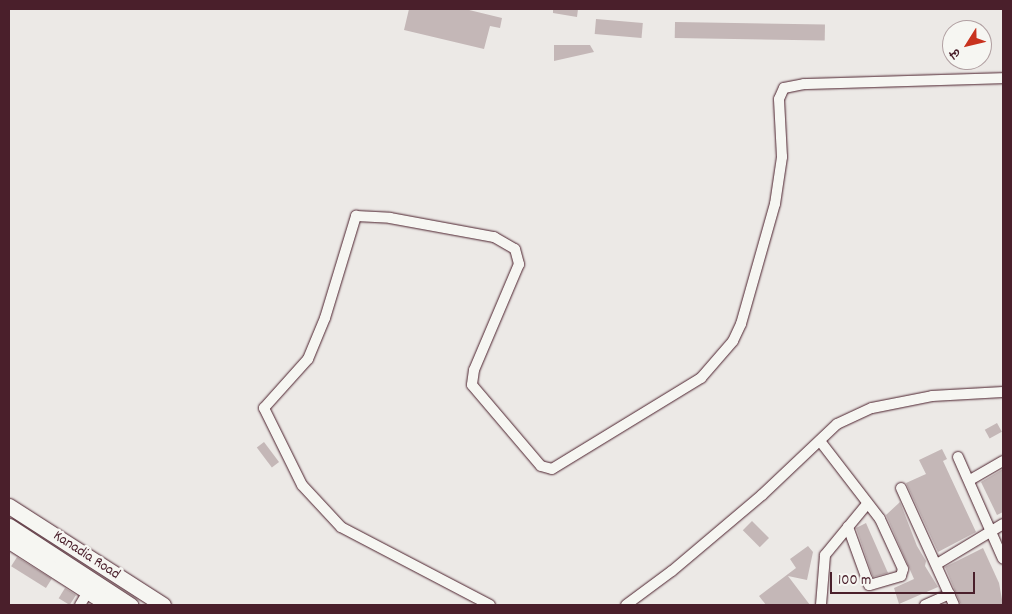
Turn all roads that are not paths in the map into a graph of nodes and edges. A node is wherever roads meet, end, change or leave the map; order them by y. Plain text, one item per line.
1 (1003, 78) edge
2 (1003, 392) edge
3 (820, 442) junction
4 (958, 457) dead end
5 (1003, 461) edge
6 (970, 480) junction
7 (900, 488) dead end
8 (867, 504) junction
9 (9, 506) edge
10 (1003, 524) edge
11 (9, 526) edge
12 (848, 527) junction
13 (990, 529) junction
14 (9, 541) edge
15 (1003, 559) edge
16 (938, 564) junction
17 (91, 587) junction
18 (950, 594) junction
19 (80, 605) edge
20 (109, 605) edge
21 (130, 605) edge
22 (163, 605) edge
23 (490, 605) edge
24 (626, 605) edge
25 (821, 605) edge
26 (925, 605) edge
27 (954, 605) edge

1 - 23 street
2 - 3 street
3 - 8 street
3 - 24 street
4 - 6 street
5 - 6 street
6 - 13 street
7 - 16 street
8 - 12 street
8 - 12 street
9 - 22 main road, Kanadia Road
10 - 13 street
11 - 17 main road, Kanadia Road
12 - 25 street
13 - 15 street
13 - 16 street
14 - 17 main road
16 - 18 street
17 - 19 street
17 - 20 main road
17 - 21 main road, Kanadia Road
18 - 26 street
18 - 27 street

